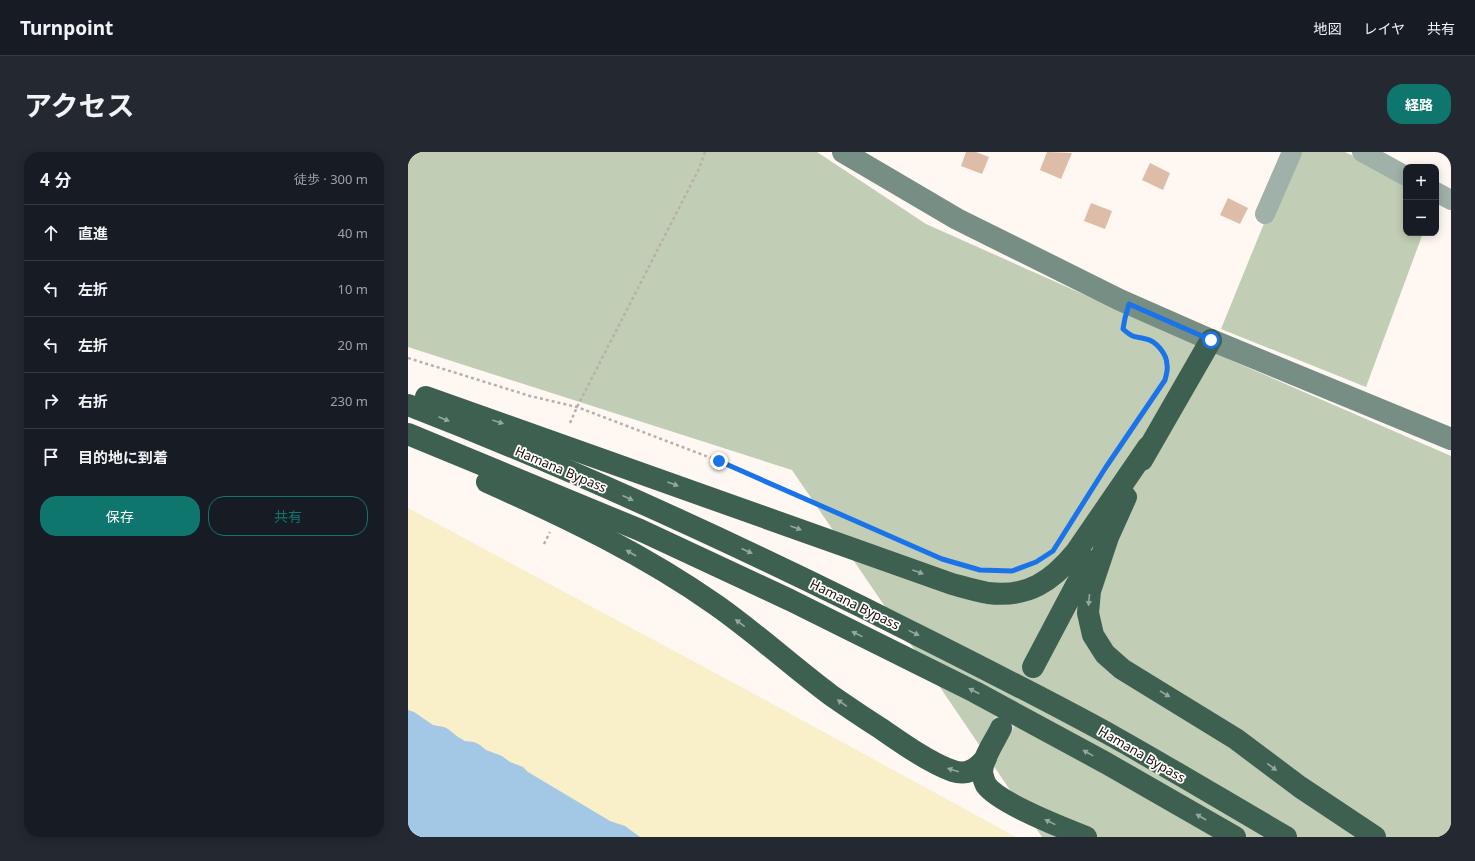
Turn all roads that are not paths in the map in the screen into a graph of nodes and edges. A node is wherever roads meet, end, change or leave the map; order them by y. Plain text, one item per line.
1 (843, 152) edge
2 (1292, 152) edge
3 (1362, 152) edge
4 (1403, 174) edge
5 (1439, 194) edge
6 (1451, 200) edge
7 (1265, 214) dead end
8 (1211, 340) junction
9 (408, 392) edge
10 (408, 405) edge
11 (408, 434) edge
12 (1451, 439) edge
13 (1148, 447) junction
14 (408, 449) edge
15 (1033, 667) tunnel mouth
16 (1001, 728) tunnel mouth
17 (986, 758) junction
18 (1086, 837) edge
19 (1235, 837) edge
20 (1286, 837) edge
21 (1375, 837) edge

1 - 8 street
2 - 7 street
3 - 4 street
5 - 6 street
8 - 12 street
8 - 13 highway
9 -> 13 highway
10 -> 20 highway, Hamana Bypass
19 -> 11 highway, Hamana Bypass
13 - 15 highway
13 -> 21 highway
17 -> 14 highway
16 - 17 highway
18 -> 17 highway

